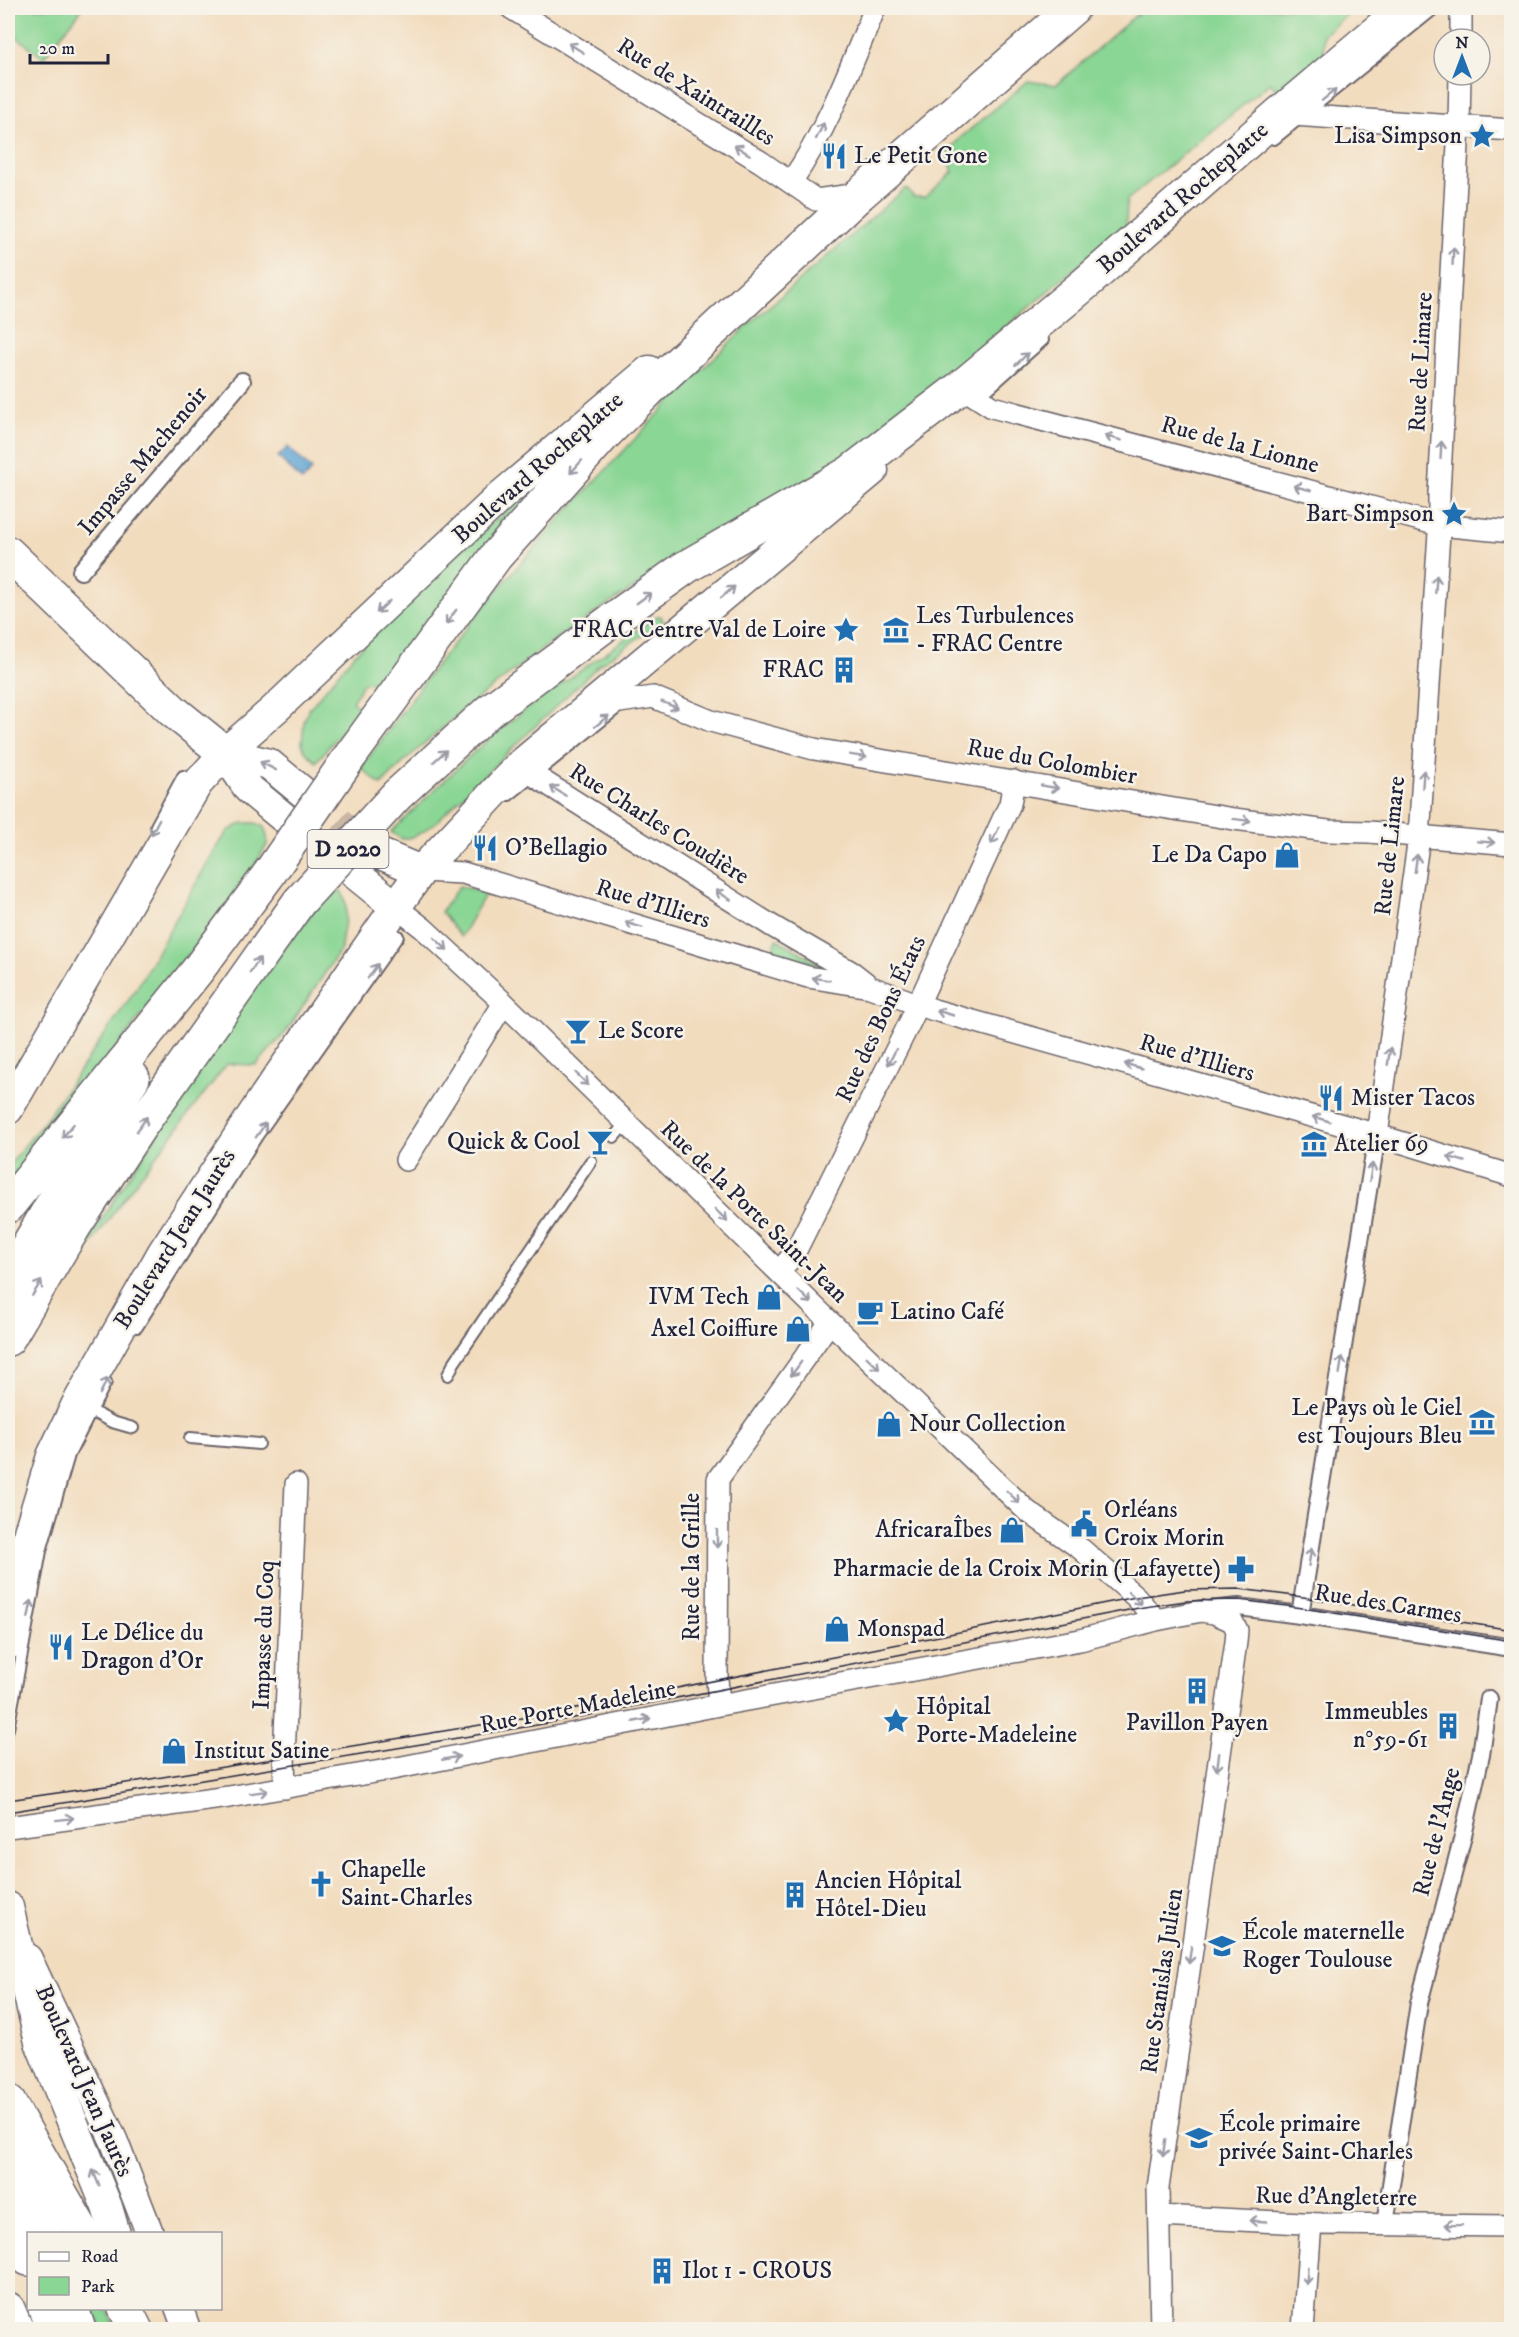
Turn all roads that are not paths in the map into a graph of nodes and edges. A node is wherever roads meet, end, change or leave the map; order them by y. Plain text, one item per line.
1 (511, 8) edge
2 (875, 8) edge
3 (1062, 8) edge
4 (1073, 8) edge
5 (1405, 8) edge
6 (1435, 8) edge
7 (1461, 8) edge
8 (1461, 27) edge
9 (1460, 87) edge
10 (1292, 114) junction
11 (1459, 126) junction
12 (1512, 130) edge
13 (1268, 144) dead end
14 (791, 182) junction
15 (851, 195) junction
16 (1047, 336) dead end
17 (242, 381) dead end
18 (969, 393) junction
19 (1439, 525) junction
20 (1512, 532) edge
21 (8, 553) edge
22 (79, 574) dead end
23 (628, 700) junction
24 (592, 706) junction
25 (225, 753) junction
26 (527, 771) junction
27 (183, 776) dead end
28 (1014, 781) junction
29 (304, 793) tunnel mouth
30 (284, 817) tunnel mouth
31 (1419, 837) junction
32 (149, 839) dead end
33 (463, 842) dead end
34 (1512, 844) edge
35 (422, 871) junction
36 (396, 907) junction
37 (109, 912) dead end
38 (772, 926) joint
39 (398, 936) dead end
40 (197, 971) junction
41 (870, 987) junction
42 (504, 1003) junction
43 (56, 1004) dead end
44 (917, 1005) junction
45 (8, 1109) edge
46 (1377, 1135) junction
47 (406, 1160) dead end
48 (591, 1161) dead end
49 (1512, 1176) edge
50 (8, 1206) edge
51 (779, 1272) junction
52 (8, 1279) edge
53 (830, 1322) junction
54 (8, 1339) edge
55 (128, 1341) dead end
56 (111, 1371) dead end
57 (448, 1375) dead end
58 (84, 1408) junction
59 (133, 1428) dead end
60 (190, 1437) dead end
61 (260, 1444) dead end
62 (296, 1484) dead end
63 (1201, 1611) junction
64 (1300, 1615) junction
65 (1156, 1620) junction
66 (8, 1644) edge
67 (1502, 1650) edge
68 (1489, 1699) dead end
69 (719, 1705) junction
70 (8, 1729) edge
71 (285, 1788) junction
72 (8, 1827) edge
73 (11, 1918) edge
74 (8, 2101) edge
75 (8, 2115) edge
76 (8, 2194) edge
77 (1159, 2216) junction
78 (1311, 2223) junction
79 (1385, 2224) junction
80 (1512, 2226) edge
81 (46, 2232) edge
82 (83, 2232) edge
83 (114, 2232) edge
84 (149, 2232) edge
85 (27, 2256) edge
86 (8, 2309) edge
87 (46, 2310) edge
88 (73, 2310) edge
89 (126, 2310) edge
90 (136, 2310) edge
91 (180, 2310) edge
92 (17, 2330) edge
93 (52, 2330) edge
94 (79, 2330) edge
95 (136, 2330) edge
96 (141, 2330) edge
97 (187, 2330) edge
98 (1161, 2330) edge
99 (1303, 2330) edge

14 -> 1 street, Rue de Xaintrailles
14 -> 2 street
3 - 15 lane
4 - 15 main road, Boulevard Rocheplatte
5 - 10 main road, Boulevard Rocheplatte
10 -> 6 lane
7 - 8 street
9 - 11 street, Rue de Limare
10 - 11 street
10 - 13 lane
10 - 18 main road, Boulevard Rocheplatte
11 - 12 street
19 -> 11 street, Rue de Limare
14 - 15 street, Rue de Xaintrailles
15 -> 25 main road, Boulevard Rocheplatte
15 -> 40 main road, Boulevard Rocheplatte / D 2020, bridge
18 -> 16 lane
17 - 22 street, Impasse Machenoir
19 -> 18 street, Rue de la Lionne
24 -> 18 main road, Boulevard Rocheplatte
54 -> 18 main road, Boulevard Rocheplatte / D 2020, bridge
19 - 20 street, Rue de la Lionne
31 -> 19 street, Rue de Limare
21 - 25 main road
23 - 24 street, Rue du Colombier
26 -> 23 lane
23 -> 28 street, Rue du Colombier
24 - 26 main road, Boulevard Rocheplatte
29 -> 25 main road
25 - 30 main road
25 - 45 main road
26 - 33 lane
26 - 35 main road, Boulevard Rocheplatte
38 -> 26 street, Rue Charles Coudière
27 -> 32 lane
28 -> 31 street, Rue du Colombier
28 -> 44 street, Rue des Bons États
31 -> 34 street, Rue du Colombier
46 -> 31 street, Rue de Limare
35 - 36 main road, Boulevard Jean Jaurès
35 - 36 main road
41 -> 35 street, Rue d'Illiers
36 -> 42 street, Rue de la Porte Saint-Jean
36 - 58 main road, Boulevard Jean Jaurès
37 - 43 lane
38 - 41 street, Rue d'Illiers
55 -> 39 lane
40 -> 50 main road
40 - 52 main road
41 - 44 street, Rue d'Illiers
42 - 47 street
42 -> 51 street, Rue de la Porte Saint-Jean
46 -> 44 street, Rue d'Illiers
44 -> 51 street, Rue des Bons États
49 -> 46 street, Rue d'Illiers
64 -> 46 street, Rue de Limare
48 - 57 lane
51 -> 53 street, Rue de la Porte Saint-Jean
53 -> 65 street, Rue de la Porte Saint-Jean
53 -> 69 street, Rue de la Grille
58 -> 56 lane
58 - 59 lane
58 - 66 main road, Boulevard Jean Jaurès
70 -> 58 lane
60 - 61 lane
62 - 71 street, Impasse du Coq
63 - 64 street, Rue des Carmes
63 - 65 street, Rue Porte Madeleine
63 -> 77 street, Rue Stanislas Julien
64 - 67 street, Rue des Carmes
65 - 69 street, Rue Porte Madeleine
68 - 79 street, Rue de l'Ange
71 -> 69 street, Rue Porte Madeleine
72 -> 71 street, Rue Porte Madeleine
83 -> 73 main road, Boulevard Jean Jaurès
73 - 84 street, Boulevard Jean Jaurès
74 - 82 main road
75 - 81 main road
76 - 85 main road
78 -> 77 street, Rue d'Angleterre
77 - 98 street, Rue Stanislas Julien
78 - 79 street, Rue d'Angleterre
78 -> 99 street
80 -> 79 street, Rue d'Angleterre
86 - 92 main road
87 - 93 main road
88 - 94 main road
89 - 95 main road
90 - 96 main road
91 - 97 street

